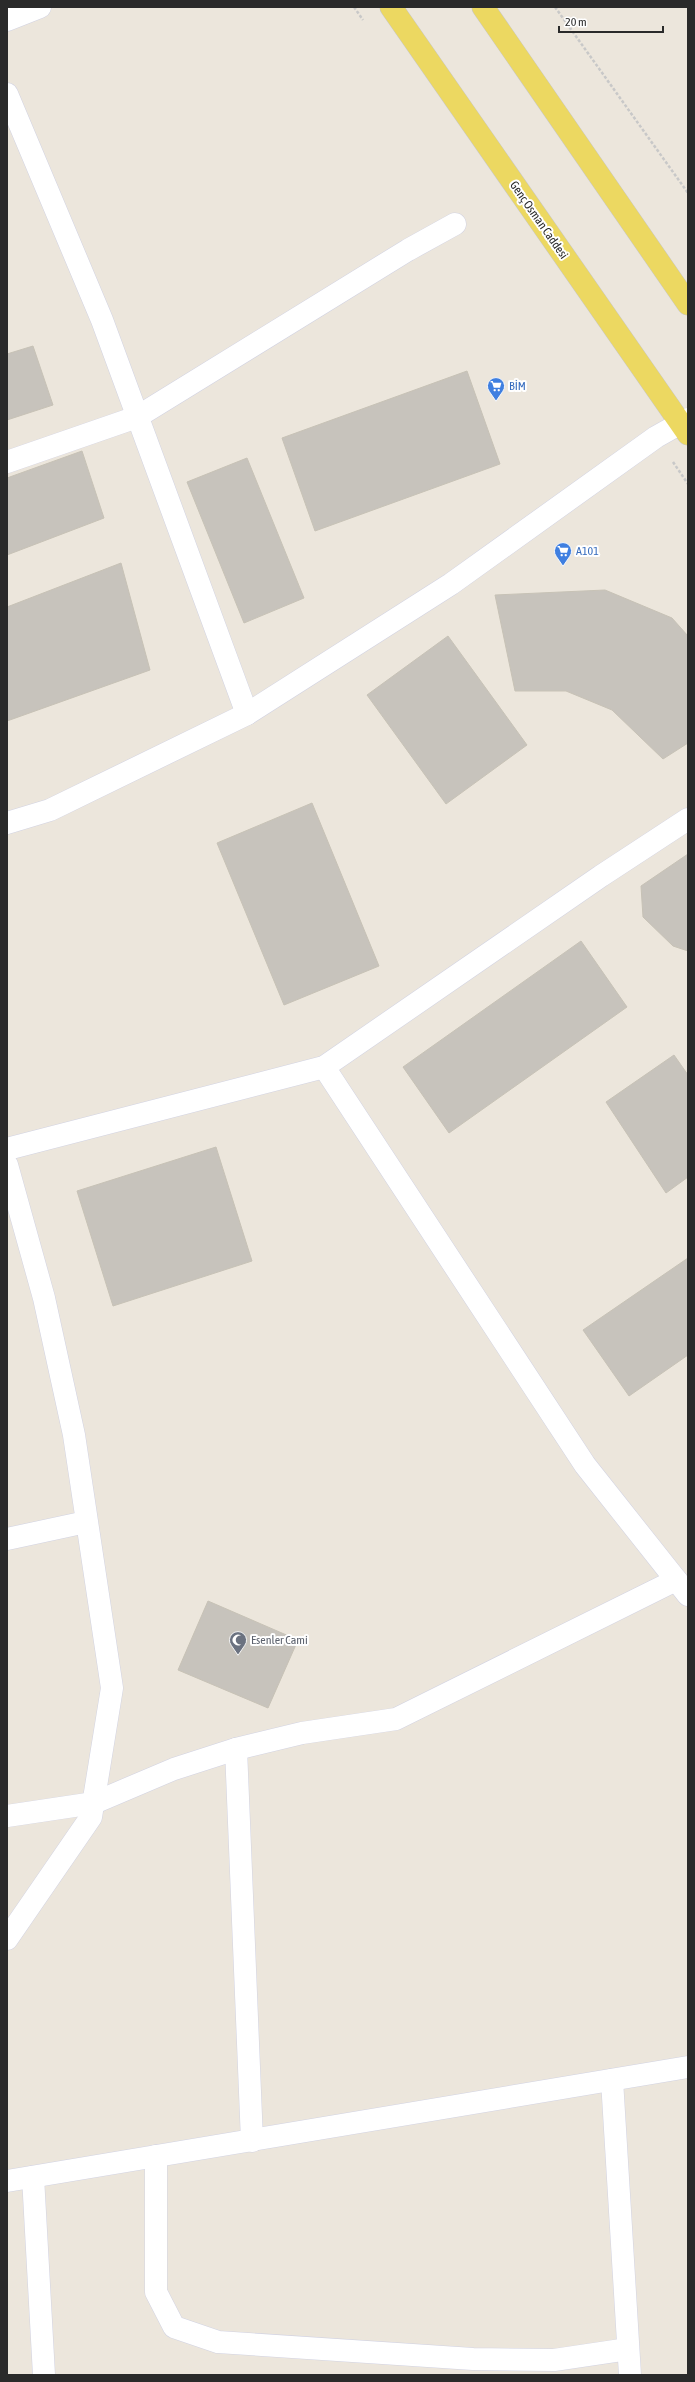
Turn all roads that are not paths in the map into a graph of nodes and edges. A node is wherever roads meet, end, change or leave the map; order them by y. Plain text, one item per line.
1 (40, 7) edge
2 (391, 7) edge
3 (483, 7) edge
4 (7, 20) edge
5 (7, 94) edge
6 (455, 224) dead end
7 (688, 304) edge
8 (137, 417) junction
9 (686, 425) edge
10 (7, 462) edge
11 (247, 714) junction
12 (688, 819) edge
13 (7, 823) edge
14 (324, 1067) junction
15 (7, 1149) edge
16 (7, 1165) edge
17 (86, 1522) junction
18 (7, 1539) edge
19 (682, 1588) edge
20 (236, 1750) junction
21 (94, 1803) junction
22 (7, 1816) edge
23 (7, 1939) edge
24 (688, 2067) edge
25 (612, 2080) junction
26 (252, 2141) junction
27 (156, 2156) junction
28 (33, 2177) junction
29 (7, 2181) edge
30 (628, 2349) junction
31 (44, 2375) edge
32 (630, 2375) edge

1 - 4 street
2 - 9 main road, Genç Osman Caddesi
3 - 7 main road
5 - 8 street
6 - 8 street
8 - 10 street
8 - 11 street
9 - 11 street
11 - 13 street
12 - 14 street
14 - 15 street
14 - 19 street
16 - 17 street
17 - 18 street
17 - 21 street
19 - 20 street
20 - 21 street
20 - 26 street
21 - 22 street
21 - 23 street
24 - 25 street
25 - 26 street
25 - 30 street
26 - 27 street
27 - 28 street
27 - 30 street
28 - 29 street
28 - 31 street
30 - 32 street

